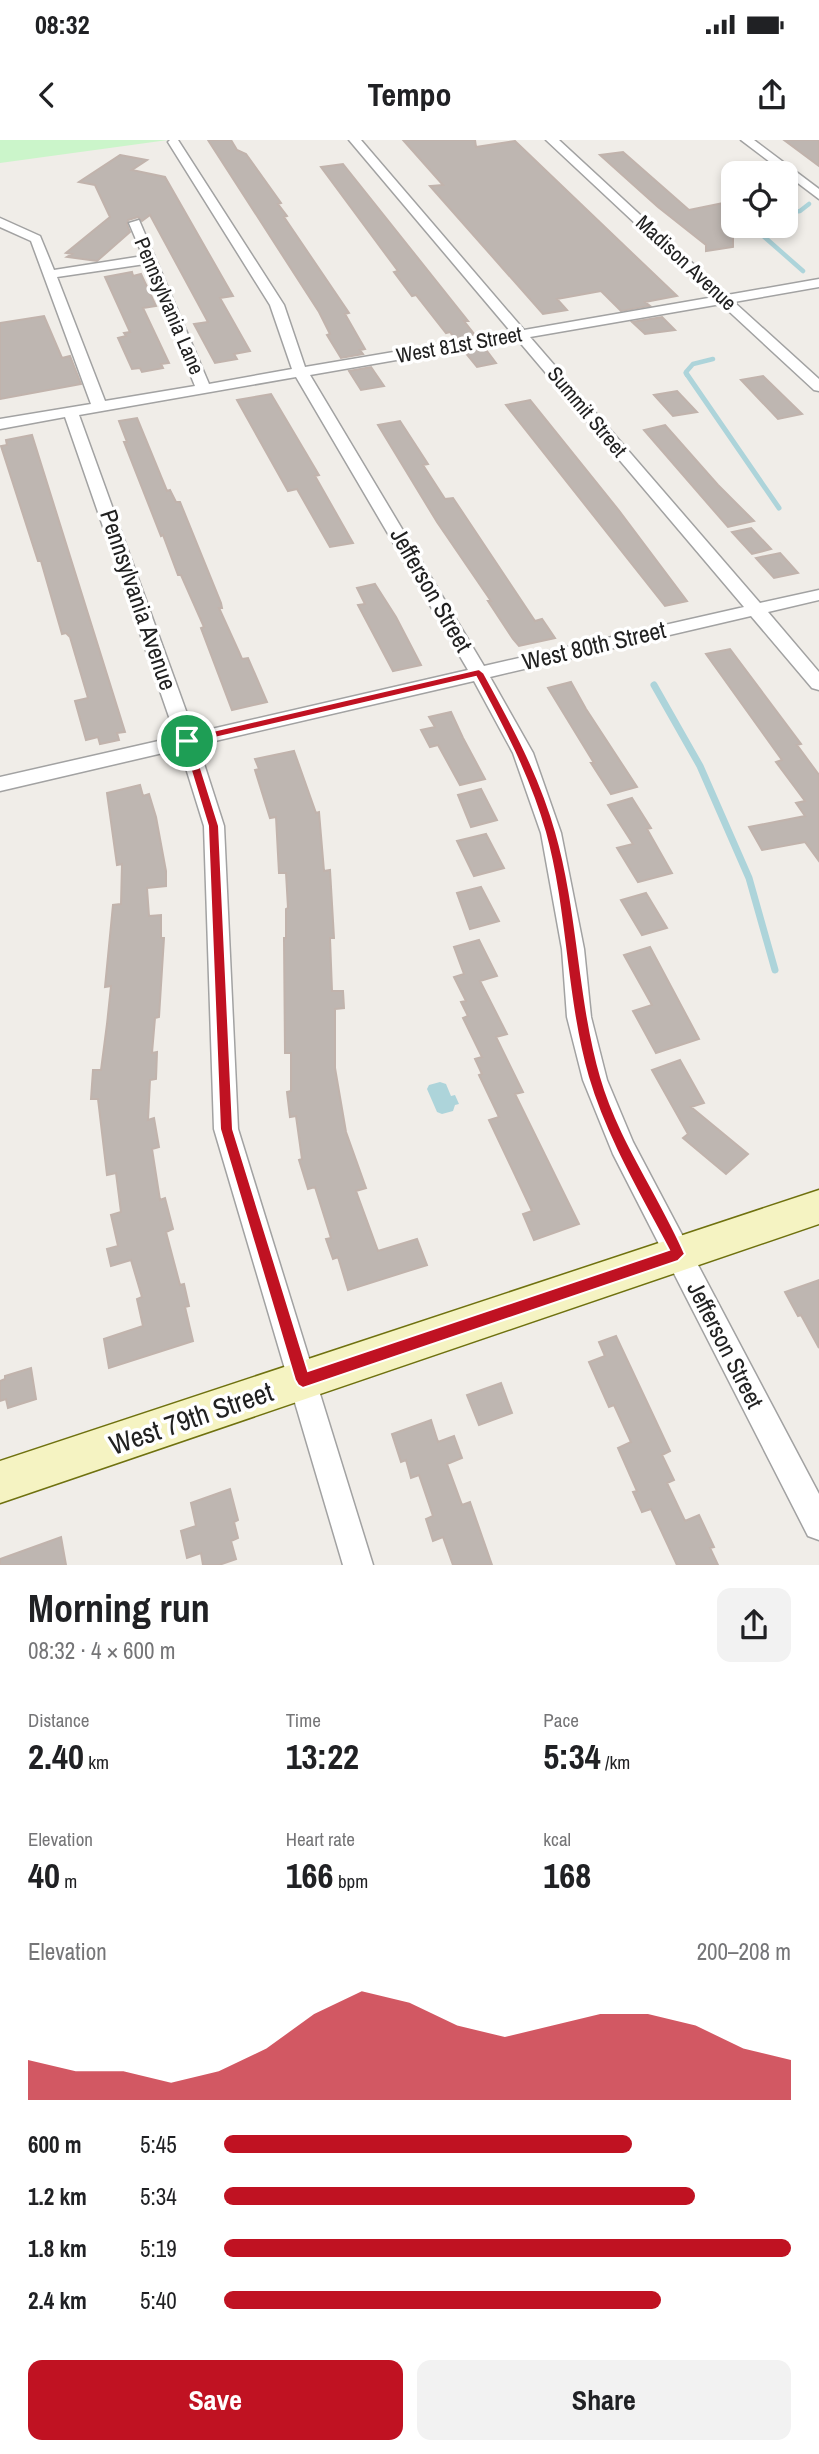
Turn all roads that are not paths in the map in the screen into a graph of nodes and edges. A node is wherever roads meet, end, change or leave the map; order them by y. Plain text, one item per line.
1 (355, 140) edge
2 (552, 140) edge
3 (747, 140) edge
4 (174, 142) dead end
5 (819, 195) edge
6 (0, 222) edge
7 (135, 223) dead end
8 (150, 259) junction
9 (51, 274) junction
10 (819, 283) edge
11 (725, 299) junction
12 (522, 334) junction
13 (303, 372) junction
14 (819, 387) edge
15 (204, 389) junction
16 (100, 407) junction
17 (71, 412) junction
18 (0, 424) edge
19 (819, 595) edge
20 (754, 609) junction
21 (479, 673) junction
22 (819, 684) edge
23 (187, 741) junction
24 (0, 784) edge
25 (819, 1207) edge
26 (678, 1254) junction
27 (303, 1380) junction
28 (0, 1482) edge
29 (819, 1525) edge
30 (358, 1565) edge

1 - 12 street, Summit Street
2 - 11 street, Madison Avenue
3 - 5 street
4 - 13 street, Jefferson Street
6 - 9 street
7 - 8 street, Pennsylvania Lane
8 - 9 street
8 - 15 street, Pennsylvania Lane
9 - 16 street
10 - 11 street, West 81st Street
11 - 12 street, West 81st Street
11 - 14 street, Madison Avenue
12 - 13 street, West 81st Street
12 - 20 street, Summit Street
13 - 15 street, West 81st Street
13 - 21 street, Jefferson Street
15 - 16 street, West 81st Street
16 - 17 street, West 81st Street
17 - 18 street, West 81st Street
17 - 23 street, Pennsylvania Avenue
19 - 20 street, West 80th Street
20 - 21 street, West 80th Street
20 - 22 street, Summit Street
21 - 23 street, West 80th Street
21 - 26 street, Jefferson Street
23 - 24 street, West 80th Street
23 - 27 street, Pennsylvania Avenue
25 - 26 street, West 79th Street
26 - 27 street, West 79th Street
26 - 29 street, Jefferson Street
27 - 28 street, West 79th Street
27 - 30 street, Pennsylvania Avenue

